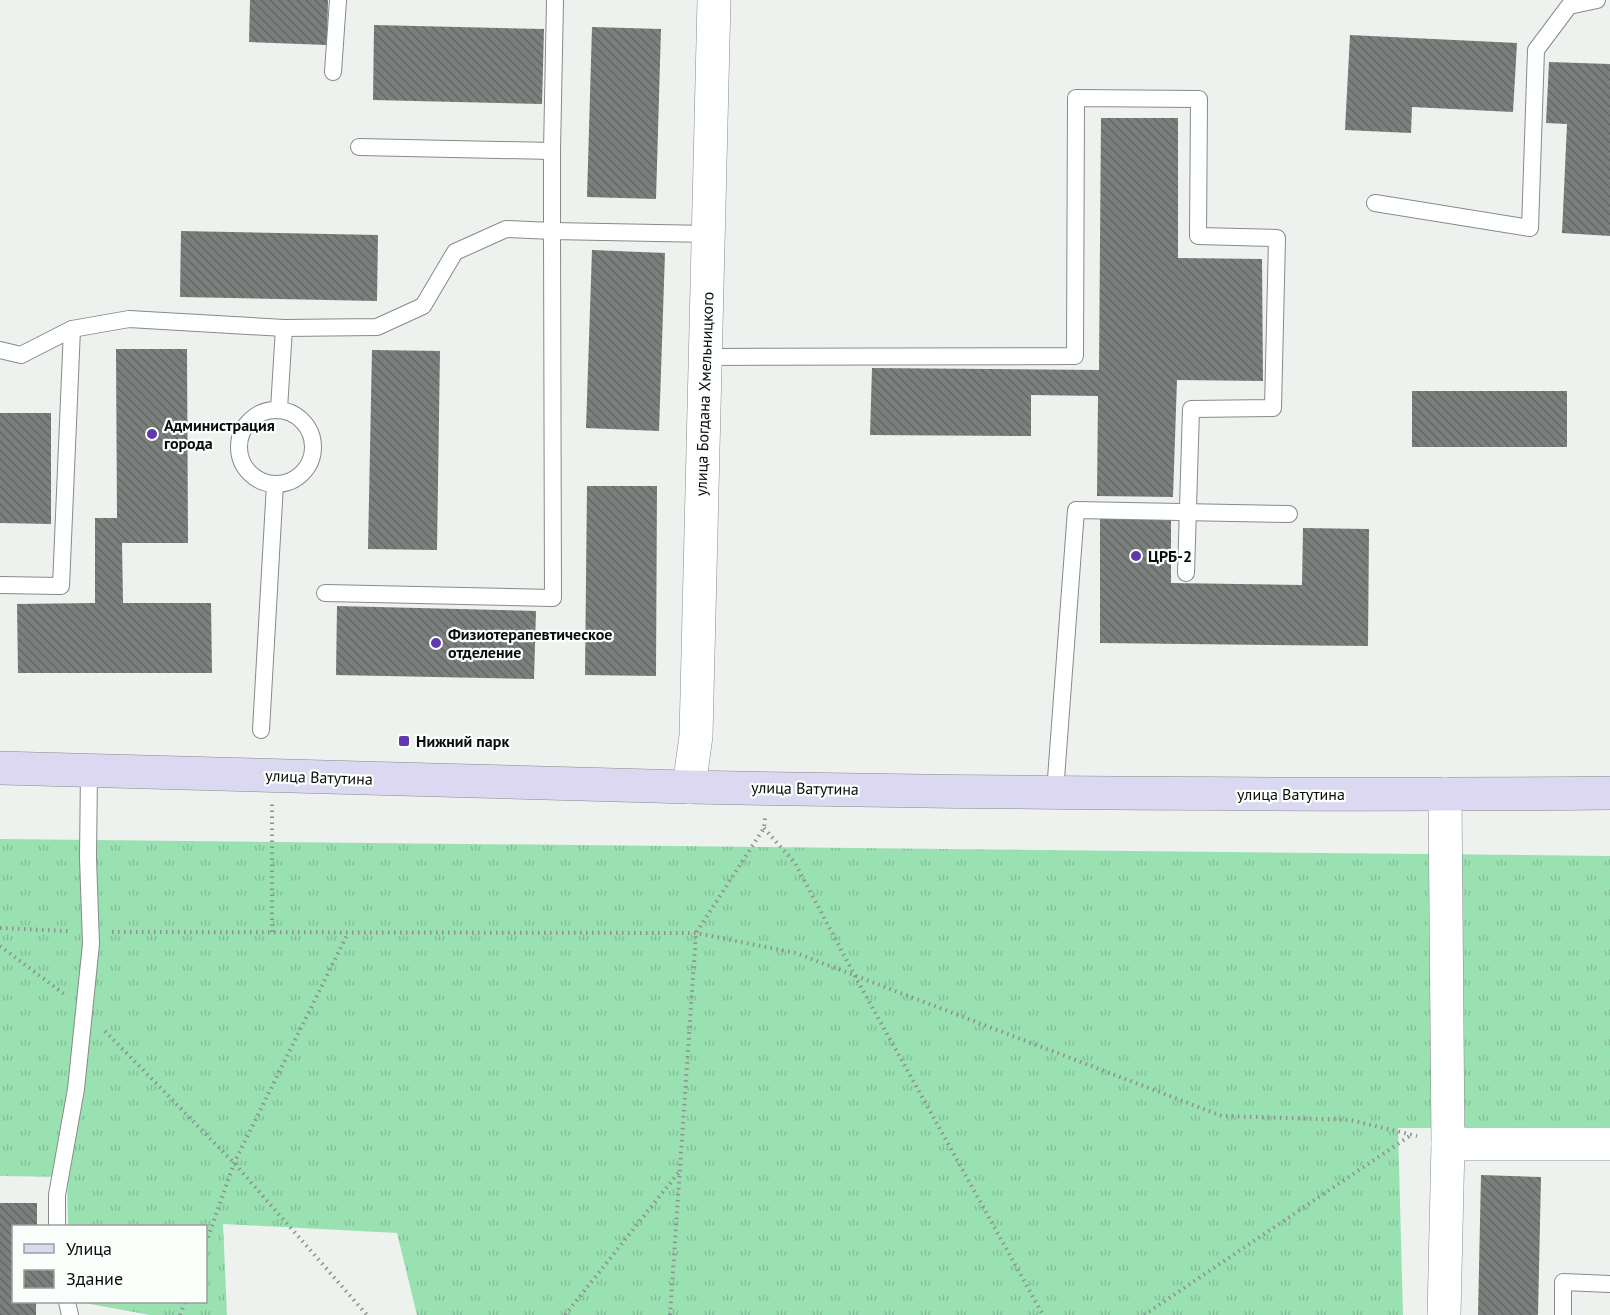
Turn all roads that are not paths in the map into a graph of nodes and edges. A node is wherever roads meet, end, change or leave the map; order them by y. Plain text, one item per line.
1 (338, 0) edge
2 (555, 0) edge
3 (714, 0) edge
4 (1597, 0) edge
5 (1566, 3) edge
6 (333, 72) dead end
7 (359, 147) dead end
8 (552, 151) junction
9 (1375, 202) dead end
10 (552, 231) junction
11 (709, 234) junction
12 (284, 328) junction
13 (72, 329) junction
14 (0, 350) edge
15 (705, 357) junction
16 (279, 410) junction
17 (275, 484) junction
18 (1187, 511) junction
19 (1289, 514) dead end
20 (1186, 573) dead end
21 (0, 585) edge
22 (325, 593) dead end
23 (261, 730) dead end
24 (0, 768) edge
25 (89, 770) junction
26 (689, 787) junction
27 (1055, 792) junction
28 (1610, 793) edge
29 (1445, 795) junction
30 (1448, 1144) junction
31 (1610, 1144) edge
32 (57, 1225) edge
33 (1610, 1284) edge
34 (1444, 1315) edge
35 (1563, 1315) edge

1 - 6 lane
2 - 8 lane
3 - 11 street, улица Богдана Хмельницкого
4 - 5 lane
5 - 9 lane
7 - 8 lane
8 - 10 lane
10 - 11 lane
10 - 12 lane
10 - 22 lane
11 - 15 street, улица Богдана Хмельницкого
12 - 13 lane
12 - 16 lane
13 - 14 lane
13 - 21 lane
15 - 18 lane
15 - 26 street, улица Богдана Хмельницкого
16 - 17 lane
16 - 17 lane
17 - 23 lane
18 - 19 lane
18 - 20 lane
18 - 27 lane
24 - 25 main road, улица Ватутина
25 - 26 main road, улица Ватутина
25 - 32 lane
26 - 27 main road, улица Ватутина
27 - 29 main road, улица Ватутина
28 - 29 main road, улица Ватутина
29 - 30 street
30 - 31 street
30 - 34 street
33 - 35 lane

